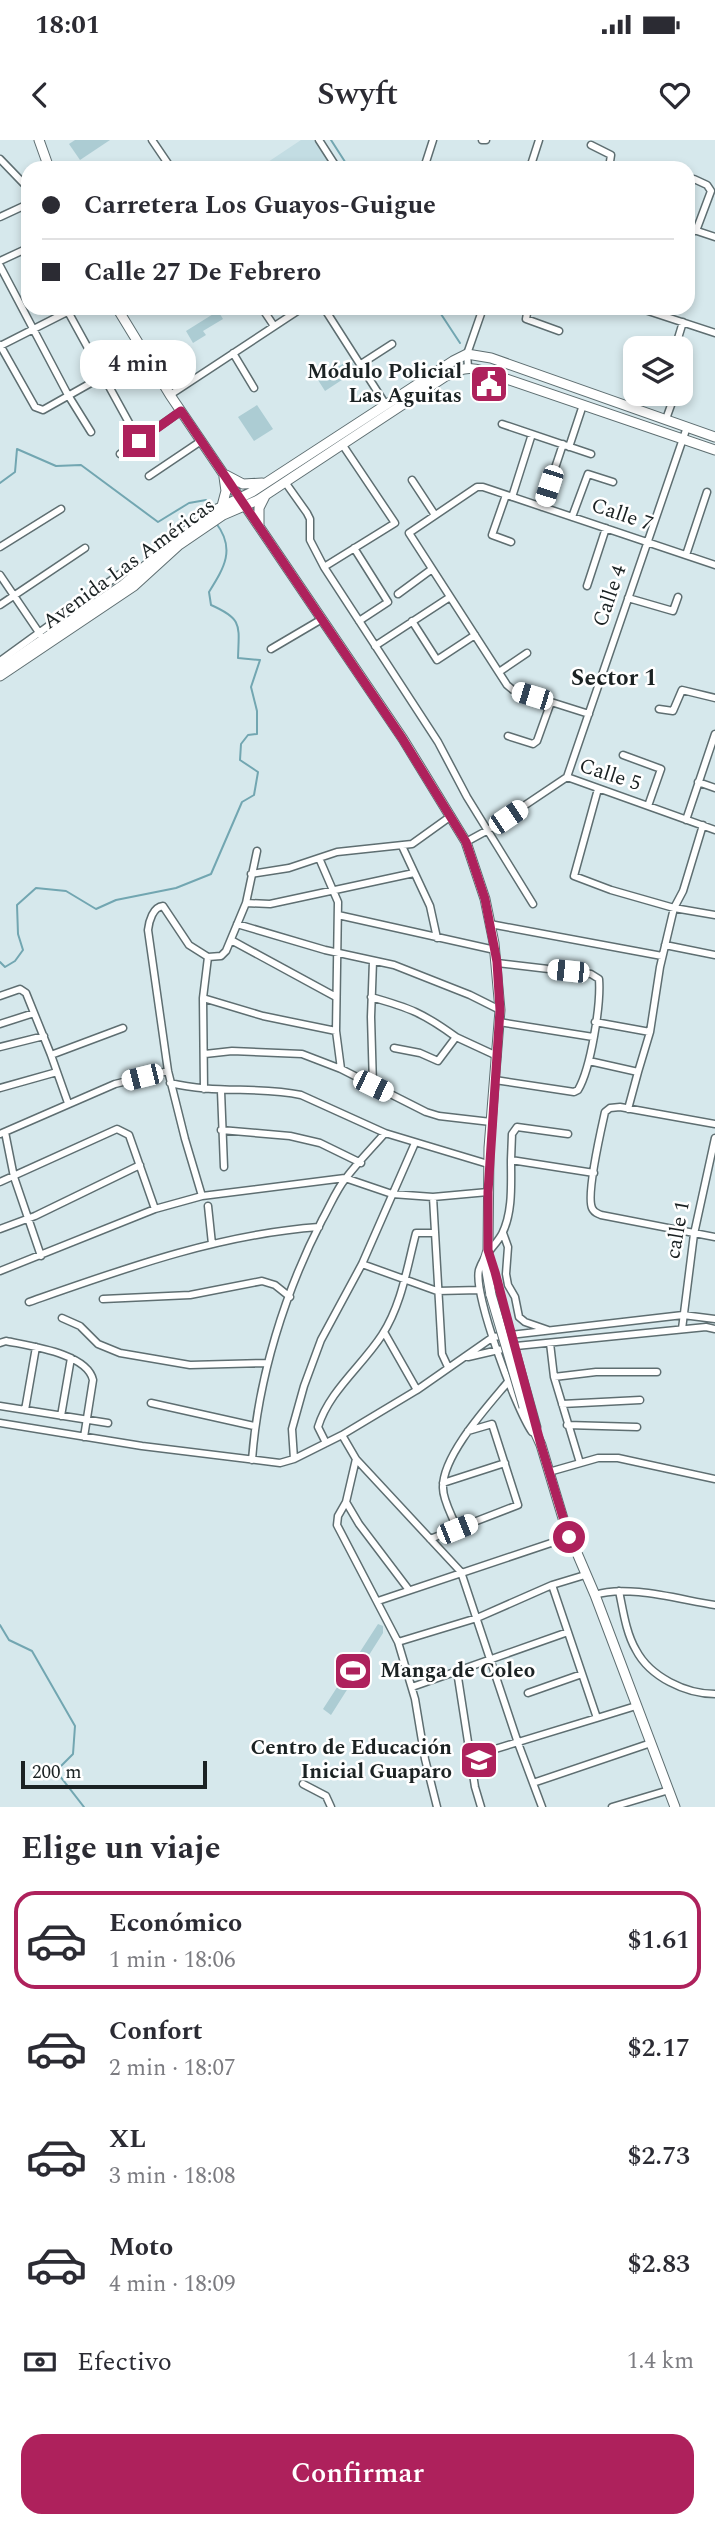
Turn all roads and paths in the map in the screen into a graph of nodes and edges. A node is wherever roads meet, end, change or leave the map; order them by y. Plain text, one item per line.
1 (39, 140) edge
2 (152, 140) edge
3 (319, 140) edge
4 (433, 140) edge
5 (539, 140) edge
6 (591, 145) dead end
7 (0, 159) edge
8 (46, 161) edge
9 (166, 161) edge
10 (332, 161) edge
11 (426, 161) edge
12 (532, 161) edge
13 (610, 161) edge
14 (695, 179) edge
15 (21, 181) edge
16 (21, 207) edge
17 (0, 217) edge
18 (696, 231) joint
19 (715, 237) edge
20 (21, 252) edge
21 (0, 264) edge
22 (21, 306) edge
23 (26, 315) edge
24 (58, 315) edge
25 (73, 315) edge
26 (121, 315) edge
27 (267, 315) edge
28 (291, 315) edge
29 (328, 315) edge
30 (481, 315) edge
31 (527, 315) edge
32 (661, 315) edge
33 (683, 322) junction
34 (274, 326) junction
35 (32, 328) junction
36 (559, 331) dead end
37 (715, 333) edge
38 (679, 336) edge
39 (392, 344) dead end
40 (0, 346) edge
41 (144, 353) junction
42 (233, 353) junction
43 (467, 354) junction
44 (361, 365) junction
45 (468, 367) junction
46 (101, 375) junction
47 (254, 388) dead end
48 (68, 395) junction
49 (170, 395) junction
50 (386, 405) junction
51 (583, 405) junction
52 (671, 406) edge
53 (181, 411) junction
54 (666, 419) junction
55 (502, 424) dead end
56 (687, 427) junction
57 (91, 432) dead end
58 (532, 434) junction
59 (715, 437) edge
60 (682, 439) junction
61 (139, 441) junction
62 (201, 441) junction
63 (342, 444) junction
64 (566, 445) junction
65 (715, 450) edge
66 (120, 454) dead end
67 (591, 454) dead end
68 (222, 472) junction
69 (149, 476) dead end
70 (412, 480) dead end
71 (269, 481) junction
72 (285, 482) junction
73 (613, 482) dead end
74 (270, 492) junction
75 (707, 492) dead end
76 (509, 496) junction
77 (239, 497) junction
78 (246, 506) junction
79 (542, 507) junction
80 (61, 509) dead end
81 (222, 511) junction
82 (435, 516) junction
83 (572, 517) junction
84 (260, 528) junction
85 (606, 528) junction
86 (193, 531) junction
87 (511, 542) dead end
88 (647, 542) junction
89 (0, 547) edge
90 (86, 548) dead end
91 (354, 548) junction
92 (686, 555) junction
93 (715, 565) edge
94 (324, 567) junction
95 (432, 569) junction
96 (120, 574) dead end
97 (0, 575) edge
98 (587, 586) dead end
99 (398, 594) dead end
100 (14, 595) junction
101 (450, 597) junction
102 (678, 597) dead end
103 (628, 598) junction
104 (0, 605) edge
105 (322, 619) junction
106 (359, 621) junction
107 (412, 621) junction
108 (40, 634) junction
109 (475, 635) junction
110 (375, 646) junction
111 (271, 649) dead end
112 (527, 653) dead end
113 (0, 661) edge
114 (0, 669) edge
115 (499, 672) junction
116 (0, 676) edge
117 (715, 698) edge
118 (551, 702) junction
119 (659, 709) dead end
120 (589, 714) junction
121 (715, 734) edge
122 (508, 736) dead end
123 (623, 755) dead end
124 (567, 777) junction
125 (698, 782) junction
126 (715, 788) edge
127 (598, 789) junction
128 (648, 806) junction
129 (452, 816) junction
130 (686, 820) junction
131 (703, 825) junction
132 (488, 830) junction
133 (715, 830) edge
134 (466, 842) junction
135 (402, 846) junction
136 (257, 851) dead end
137 (319, 858) junction
138 (414, 873) junction
139 (251, 874) junction
140 (332, 889) junction
141 (246, 903) junction
142 (533, 904) dead end
143 (674, 908) junction
144 (338, 915) junction
145 (715, 915) edge
146 (237, 924) junction
147 (490, 924) junction
148 (437, 938) junction
149 (231, 940) junction
150 (665, 945) junction
151 (495, 950) junction
152 (338, 953) junction
153 (715, 955) edge
154 (662, 956) junction
155 (208, 957) junction
156 (373, 961) junction
157 (497, 962) junction
158 (0, 996) edge
159 (336, 997) junction
160 (203, 998) junction
161 (371, 998) junction
162 (500, 1010) junction
163 (34, 1013) junction
164 (499, 1022) junction
165 (595, 1022) junction
166 (0, 1024) edge
167 (123, 1028) dead end
168 (336, 1031) junction
169 (650, 1032) junction
170 (44, 1036) junction
171 (456, 1037) junction
172 (593, 1037) junction
173 (0, 1046) edge
174 (394, 1048) dead end
175 (205, 1054) junction
176 (51, 1055) junction
177 (497, 1056) junction
178 (589, 1061) junction
179 (341, 1069) junction
180 (168, 1071) junction
181 (57, 1072) junction
182 (638, 1072) junction
183 (495, 1080) junction
184 (170, 1083) junction
185 (373, 1086) junction
186 (0, 1088) edge
187 (204, 1089) junction
188 (220, 1091) junction
189 (68, 1103) junction
190 (628, 1109) junction
191 (491, 1122) junction
192 (715, 1124) edge
193 (221, 1130) junction
194 (3, 1133) edge
195 (385, 1133) junction
196 (568, 1134) dead end
197 (715, 1138) edge
198 (415, 1143) junction
199 (512, 1160) junction
200 (361, 1163) junction
201 (488, 1164) junction
202 (140, 1165) junction
203 (224, 1167) dead end
204 (594, 1173) junction
205 (14, 1177) junction
206 (345, 1178) junction
207 (0, 1182) edge
208 (488, 1192) junction
209 (392, 1194) junction
210 (202, 1196) junction
211 (433, 1197) junction
212 (208, 1206) dead end
213 (155, 1209) junction
214 (28, 1218) junction
215 (319, 1227) junction
216 (0, 1229) edge
217 (435, 1233) junction
218 (503, 1233) junction
219 (694, 1234) junction
220 (715, 1237) edge
221 (212, 1244) junction
222 (488, 1250) junction
223 (41, 1256) junction
224 (362, 1264) junction
225 (0, 1271) edge
226 (406, 1280) junction
227 (480, 1290) junction
228 (437, 1291) junction
229 (290, 1297) junction
230 (103, 1298) dead end
231 (29, 1302) dead end
232 (683, 1315) junction
233 (62, 1318) dead end
234 (715, 1319) edge
235 (682, 1329) junction
236 (715, 1329) edge
237 (384, 1332) junction
238 (552, 1332) junction
239 (512, 1334) junction
240 (493, 1337) junction
241 (0, 1343) edge
242 (550, 1343) junction
243 (516, 1346) junction
244 (36, 1347) junction
245 (498, 1349) junction
246 (71, 1358) junction
247 (459, 1360) junction
248 (268, 1363) junction
249 (448, 1367) junction
250 (657, 1372) dead end
251 (554, 1377) junction
252 (507, 1383) junction
253 (417, 1390) junction
254 (640, 1400) dead end
255 (151, 1403) dead end
256 (562, 1404) junction
257 (0, 1406) edge
258 (25, 1410) junction
259 (61, 1416) junction
260 (86, 1420) junction
261 (0, 1423) edge
262 (107, 1423) dead end
263 (567, 1425) junction
264 (254, 1426) junction
265 (637, 1427) dead end
266 (468, 1431) junction
267 (342, 1435) junction
268 (84, 1437) junction
269 (326, 1444) junction
270 (541, 1445) junction
271 (294, 1459) junction
272 (356, 1459) junction
273 (252, 1460) junction
274 (505, 1463) junction
275 (580, 1463) junction
276 (549, 1472) junction
277 (715, 1479) edge
278 (443, 1483) junction
279 (346, 1502) junction
280 (457, 1529) junction
281 (569, 1537) junction
282 (430, 1539) junction
283 (461, 1572) junction
284 (585, 1575) junction
285 (552, 1585) junction
286 (409, 1590) junction
287 (619, 1591) junction
288 (595, 1595) junction
289 (379, 1601) junction
290 (715, 1605) edge
291 (477, 1618) junction
292 (568, 1632) junction
293 (398, 1642) junction
294 (490, 1660) junction
295 (457, 1671) junction
296 (582, 1674) junction
297 (412, 1687) junction
298 (528, 1693) dead end
299 (715, 1694) edge
300 (636, 1706) junction
301 (597, 1718) junction
302 (518, 1743) junction
303 (651, 1743) junction
304 (469, 1757) junction
305 (533, 1783) junction
306 (303, 1784) dead end
307 (669, 1790) junction
308 (636, 1803) edge
309 (331, 1807) edge
310 (437, 1807) edge
311 (481, 1807) edge
312 (542, 1807) edge
313 (612, 1807) edge
314 (675, 1807) edge

1 - 8 main road
2 - 9 street
3 - 10 street
4 - 11 street
5 - 12 street
6 - 13 street
7 - 15 street
14 - 18 street
16 - 17 street
18 - 19 street
20 - 21 street
21 - 22 street
23 - 35 street
24 - 35 street
25 - 46 street
26 - 41 main road
27 - 34 street
28 - 34 street
29 - 44 street
30 - 43 street
31 - 36 street
32 - 33 street
33 - 37 street
33 - 38 street
34 - 42 street
35 - 40 street
35 - 48 street
39 - 44 street
40 - 48 street
41 - 46 street
41 - 49 main road
42 - 47 street
42 - 49 street
43 - 45 street
43 - 50 main road, Avenida Las Américas
43 - 54 main road
44 - 50 street
45 - 51 main road
45 - 63 main road, Avenida Las Américas
46 - 48 street
46 - 61 street
48 - 57 street
49 - 53 main road
50 - 71 main road, Avenida Las Américas
51 - 60 main road
51 - 64 street
52 - 54 street
53 - 61 street
53 - 62 main road
54 - 56 main road
55 - 58 street
56 - 59 main road
56 - 60 street, Calle 4
58 - 64 street
58 - 76 street
60 - 65 main road
60 - 88 street, Calle 4
61 - 66 street
62 - 68 main road
62 - 69 street
63 - 72 main road, Avenida Las Américas
63 - 91 street
64 - 67 street
64 - 79 street
68 - 71 main road
68 - 77 main road
68 - 81 main road
70 - 82 street
71 - 77 main road, Avenida Las Américas
72 - 74 main road, Avenida Las Américas
72 - 94 street
73 - 83 street
74 - 78 main road, Avenida Las Américas
74 - 84 main road
75 - 92 street
76 - 79 street, Calle 7
76 - 82 street, Calle 7
76 - 87 street
77 - 78 main road
77 - 81 main road, Avenida Las Américas
78 - 81 main road, Avenida Las Américas
78 - 84 main road
79 - 83 street, Calle 7
80 - 89 street
81 - 84 main road
81 - 86 main road, Avenida Las Américas
82 - 95 street
83 - 85 street, Calle 7
84 - 105 main road
85 - 88 street, Calle 7
85 - 98 street
86 - 114 main road, Avenida Las Américas
86 - 116 main road, Avenida Las Américas
88 - 92 street, Calle 7
88 - 103 street, Calle 4
90 - 100 street
91 - 94 street
91 - 106 street
92 - 93 street, Calle 7
94 - 106 street
95 - 99 street
95 - 101 street
96 - 108 street
97 - 100 street
100 - 104 street
100 - 108 street
101 - 107 street
101 - 109 street
102 - 103 street
103 - 120 street, Calle 4
105 - 111 street
105 - 129 main road
106 - 110 street
107 - 109 street
107 - 110 street
108 - 113 street
109 - 115 street
110 - 132 street
112 - 115 street
115 - 118 street
117 - 119 street
118 - 120 street
118 - 122 street
120 - 124 street, Calle 4
121 - 125 street
123 - 128 street
124 - 127 street, Calle 5
124 - 132 street, Calle 5
125 - 126 street
125 - 130 street
127 - 128 street, Calle 5
127 - 143 street
128 - 130 street, Calle 5
129 - 134 main road
129 - 135 street
130 - 131 street, Calle 5
131 - 133 street, Calle 5
131 - 143 street
132 - 134 street, Calle 5
132 - 142 street
134 - 147 main road
135 - 137 street
135 - 138 street
136 - 139 street
137 - 139 street
137 - 140 street
138 - 140 street
138 - 148 street
139 - 141 street
140 - 141 street
140 - 144 street
141 - 146 street
143 - 145 street
143 - 150 street
144 - 148 street
144 - 152 street
146 - 149 street
146 - 152 street
147 - 151 main road
147 - 154 street
148 - 151 street
149 - 155 street
149 - 159 street
150 - 153 street
150 - 154 street
151 - 157 main road
152 - 156 street
152 - 159 street
154 - 169 street
155 - 160 street
155 - 180 street
156 - 161 street
156 - 162 street
157 - 162 main road
157 - 165 street
158 - 163 street
159 - 168 street
160 - 168 street
160 - 175 street
161 - 171 street
161 - 185 street
162 - 164 main road
163 - 166 street
163 - 170 street
164 - 172 street
164 - 177 main road
165 - 169 street
165 - 172 street
167 - 176 street
168 - 179 street
169 - 182 street
170 - 173 street
170 - 176 street
171 - 174 street
171 - 177 street
172 - 178 street
175 - 179 street
175 - 187 street
176 - 181 street
177 - 183 main road
178 - 182 street
178 - 183 street
179 - 185 street
180 - 184 street
180 - 189 street
181 - 186 street
181 - 189 street
182 - 190 street
183 - 191 main road
184 - 187 street
184 - 210 street
185 - 191 street
187 - 188 street
188 - 193 street
188 - 195 street
189 - 194 street
190 - 192 street
190 - 204 street
191 - 201 main road
193 - 200 street
193 - 203 street
194 - 205 street
195 - 198 street
195 - 200 street
196 - 199 street
197 - 219 street, calle 1
198 - 201 street
198 - 209 street
199 - 204 street
199 - 218 street
200 - 206 street
201 - 208 main road
202 - 205 street
202 - 213 street
202 - 214 street
204 - 219 street
205 - 207 street
205 - 214 street
206 - 209 street
206 - 210 street
206 - 215 street
208 - 211 street
208 - 222 main road
209 - 211 street
209 - 224 street
210 - 213 street
211 - 217 street
212 - 221 street
213 - 223 street
214 - 216 street
214 - 223 street
215 - 221 street
215 - 229 street
217 - 226 street
217 - 228 street
218 - 222 street
218 - 238 street
219 - 220 street
219 - 232 street, calle 1
221 - 231 street
222 - 227 street
222 - 239 street
222 - 270 main road, bridge
223 - 225 street
224 - 226 street
224 - 271 street
226 - 228 street
226 - 237 street
227 - 228 street
227 - 240 street
228 - 249 street
229 - 230 street
229 - 248 street
232 - 234 street
232 - 235 street, calle 1
232 - 238 street
233 - 248 street
235 - 236 street
235 - 242 street
237 - 253 street
237 - 269 street
238 - 239 street
239 - 240 street
239 - 243 street
240 - 245 street
240 - 247 street
241 - 244 street
242 - 243 street
242 - 251 street
243 - 245 street
243 - 270 street
244 - 246 street
244 - 258 street
245 - 247 street
245 - 252 street
246 - 259 street
246 - 260 street
247 - 249 street
248 - 264 street
249 - 253 street
250 - 251 street
251 - 256 street
252 - 266 street
252 - 270 street
253 - 267 street
254 - 256 street
255 - 264 street
256 - 263 street
257 - 258 street
258 - 259 street
259 - 260 street
260 - 262 street
260 - 268 street
261 - 268 street
263 - 265 street
263 - 275 street
264 - 273 street
266 - 274 street
266 - 278 street
267 - 269 street
267 - 272 street
268 - 273 street
269 - 271 street
270 - 276 main road
271 - 273 street
272 - 279 street
272 - 282 street
274 - 278 street
274 - 280 street
275 - 276 street
275 - 277 street
276 - 281 main road
278 - 280 street
279 - 286 street
279 - 289 street
280 - 282 street
281 - 283 street
281 - 284 main road
282 - 283 street
283 - 286 street
283 - 291 street
284 - 285 street
284 - 288 main road
285 - 291 street
285 - 292 street
286 - 289 street
287 - 288 street
287 - 290 street
287 - 299 street
288 - 300 main road
289 - 293 street
291 - 293 street
291 - 294 street
292 - 294 street
292 - 296 street
293 - 297 street
294 - 295 street
294 - 302 street
295 - 297 street
295 - 304 street
296 - 298 street
296 - 301 street
297 - 310 street
300 - 301 street
300 - 303 main road
301 - 302 street
302 - 304 street
302 - 305 street
303 - 305 street
303 - 307 main road
304 - 311 street
305 - 312 street
306 - 309 street
307 - 308 street
307 - 314 main road
308 - 313 street

